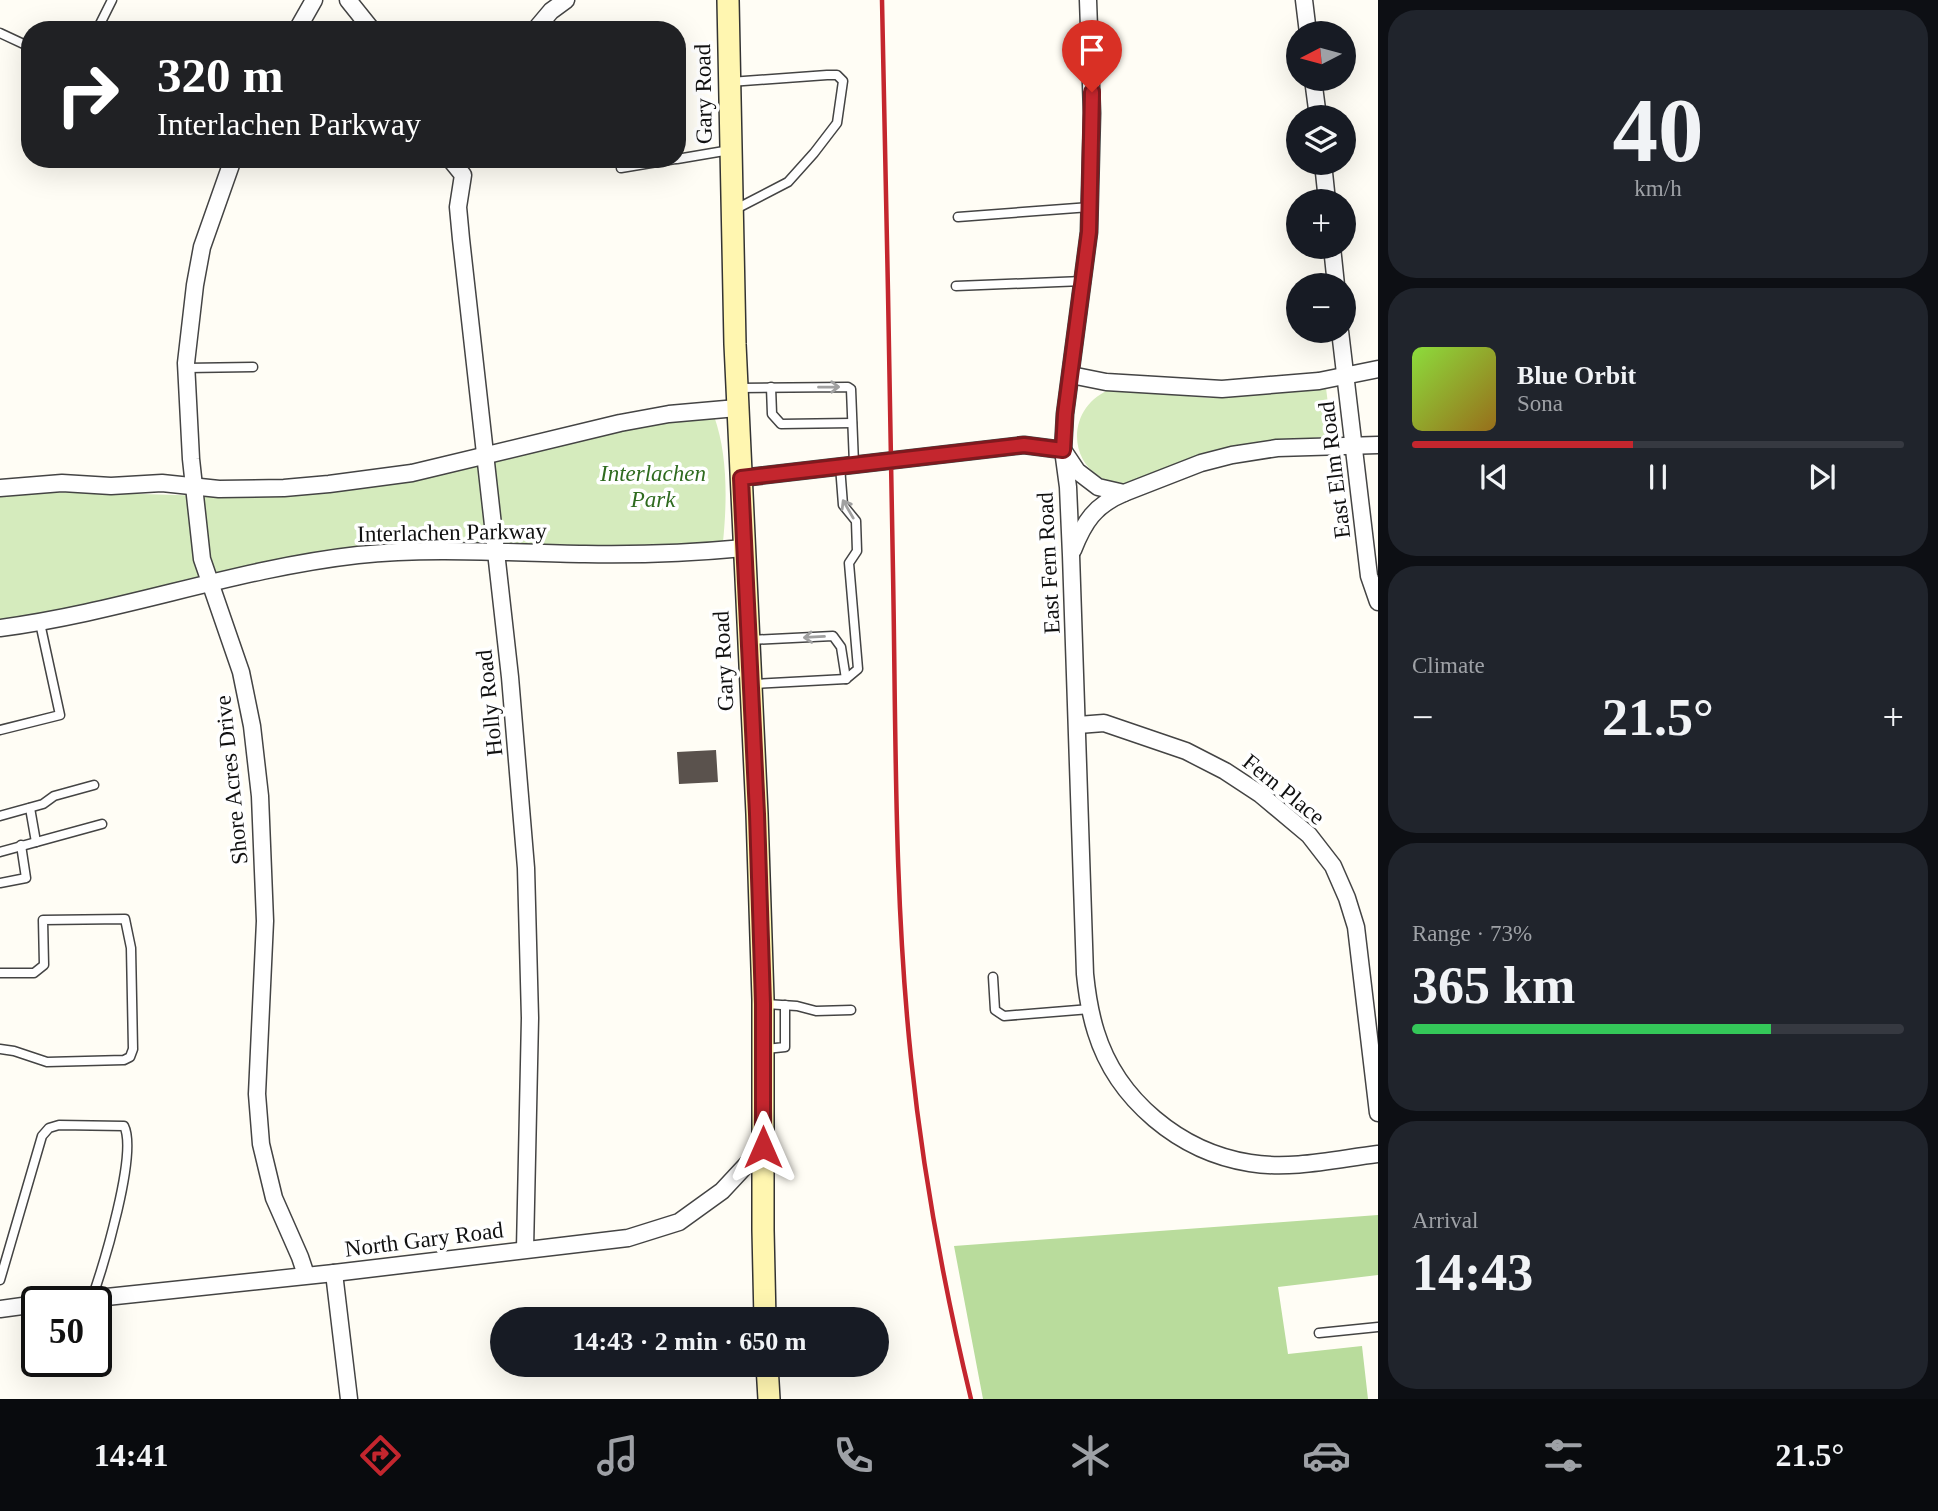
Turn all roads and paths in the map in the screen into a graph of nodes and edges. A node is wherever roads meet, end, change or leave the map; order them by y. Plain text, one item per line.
1 (112, 0) edge
2 (314, 0) edge
3 (348, 0) edge
4 (566, 0) edge
5 (728, 0) edge
6 (1088, 0) edge
7 (1304, 0) edge
8 (102, 21) edge
9 (302, 21) edge
10 (365, 21) edge
11 (543, 21) edge
12 (1307, 21) edge
13 (0, 33) edge
14 (21, 43) edge
15 (729, 82) junction
16 (730, 150) junction
17 (686, 157) edge
18 (230, 168) edge
19 (465, 168) edge
20 (1090, 207) junction
21 (732, 211) junction
22 (958, 217) dead end
23 (1083, 281) junction
24 (956, 286) dead end
25 (1341, 343) edge
26 (253, 367) dead end
27 (186, 368) junction
28 (1378, 369) edge
29 (1345, 374) junction
30 (1071, 375) junction
31 (771, 387) junction
32 (737, 398) junction
33 (852, 423) junction
34 (1353, 444) junction
35 (1378, 445) edge
36 (1063, 450) junction
37 (484, 457) junction
38 (847, 465) junction
39 (741, 478) junction
40 (195, 487) junction
41 (0, 488) edge
42 (1124, 494) junction
43 (744, 548) junction
44 (495, 551) junction
45 (1071, 555) junction
46 (209, 582) junction
47 (1378, 602) edge
48 (40, 622) junction
49 (0, 628) edge
50 (748, 640) junction
51 (846, 679) junction
52 (751, 684) junction
53 (1078, 725) junction
54 (0, 730) edge
55 (94, 785) dead end
56 (30, 808) junction
57 (0, 816) edge
58 (102, 824) dead end
59 (36, 842) junction
60 (21, 845) junction
61 (0, 852) edge
62 (0, 883) edge
63 (0, 973) edge
64 (993, 977) dead end
65 (763, 1004) junction
66 (785, 1005) junction
67 (1090, 1009) junction
68 (851, 1010) dead end
69 (0, 1049) edge
70 (763, 1049) junction
71 (1378, 1113) edge
72 (763, 1147) junction
73 (1378, 1154) edge
74 (525, 1249) junction
75 (334, 1273) junction
76 (306, 1275) junction
77 (0, 1280) edge
78 (96, 1286) edge
79 (112, 1296) edge
80 (21, 1306) edge
81 (765, 1307) edge
82 (0, 1309) edge
83 (1378, 1327) edge
84 (1319, 1333) dead end
85 (768, 1377) edge
86 (349, 1399) edge
87 (769, 1399) edge

1 - 8 lane
2 - 9 street
3 - 10 street
4 - 11 street
5 - 15 main road, Gary Road
6 - 20 street, East Fern Road
7 - 12 street
13 - 14 lane
15 - 16 main road, Gary Road
15 - 21 lane
16 - 17 lane
16 - 21 main road, Gary Road
18 - 27 street, Shore Acres Drive
19 - 37 street, Holly Road
20 - 22 lane
20 - 23 street, East Fern Road
21 - 32 main road, Gary Road
23 - 24 lane
23 - 30 street, East Fern Road
25 - 29 street, East Elm Road
26 - 27 lane
27 - 40 street, Shore Acres Drive
28 - 29 street
29 - 30 street
29 - 34 street, East Elm Road
30 - 36 street, East Fern Road
31 - 32 lane
31 - 33 lane
31 -> 33 lane
32 - 37 street
32 - 39 main road, Gary Road
33 - 38 lane
34 - 35 street
34 - 42 street
34 - 47 street, East Elm Road
36 - 38 street
36 - 42 street
36 - 45 street, East Fern Road
37 - 40 street
37 - 44 street, Holly Road
38 - 39 street
51 -> 38 lane
39 - 43 main road, Gary Road
40 - 41 street
40 - 46 street, Shore Acres Drive
42 - 45 street
43 - 44 street, Interlachen Parkway
43 - 50 main road, Gary Road
44 - 46 street, Interlachen Parkway
44 - 74 street, Holly Road
45 - 53 street, East Fern Road
46 - 48 street, Interlachen Parkway
46 - 76 street, Shore Acres Drive
48 - 49 street, Interlachen Parkway
48 - 54 lane
51 -> 50 lane
50 - 52 main road, Gary Road
51 - 52 lane
52 - 65 main road, Gary Road
53 - 67 street, East Fern Road
53 - 71 street, Fern Place
55 - 56 lane
56 - 57 lane
56 - 59 lane
58 - 59 lane
59 - 60 lane
60 - 61 lane
60 - 62 lane
63 - 69 lane
64 - 67 lane
65 - 66 lane
65 - 70 main road, Gary Road
66 - 68 lane
66 - 70 lane
67 - 73 street, East Fern Road
70 - 72 main road, Gary Road
72 - 74 street, North Gary Road
72 - 81 main road, Gary Road
74 - 75 street, North Gary Road
75 - 76 street, North Gary Road
75 - 86 street
76 - 79 street, North Gary Road
77 - 78 lane
80 - 82 street
83 - 84 lane
85 - 87 main road

